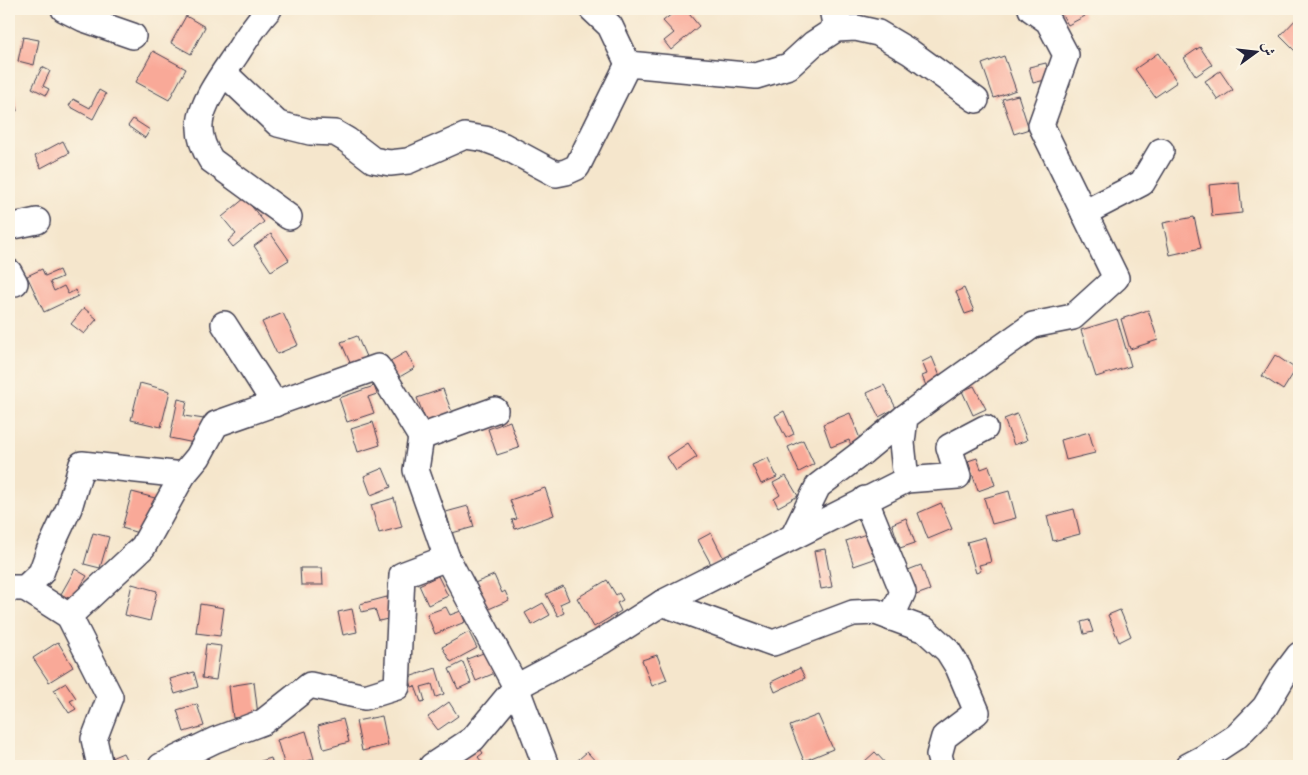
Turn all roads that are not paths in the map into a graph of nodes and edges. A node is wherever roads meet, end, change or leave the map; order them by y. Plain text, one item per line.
1 (64, 9) edge
2 (269, 9) edge
3 (592, 9) edge
4 (1031, 9) edge
5 (834, 19) edge
6 (133, 36) dead end
7 (628, 64) junction
8 (224, 73) junction
9 (976, 100) dead end
10 (1161, 151) dead end
11 (1084, 213) junction
12 (289, 217) dead end
13 (37, 220) dead end
14 (9, 227) edge
15 (224, 324) dead end
16 (275, 404) junction
17 (495, 410) dead end
18 (905, 417) junction
19 (985, 428) dead end
20 (421, 438) junction
21 (183, 475) junction
22 (906, 480) junction
23 (865, 499) junction
24 (794, 536) junction
25 (447, 558) junction
26 (17, 588) edge
27 (662, 603) junction
28 (69, 616) junction
29 (891, 618) junction
30 (1299, 655) edge
31 (516, 687) junction
32 (100, 766) edge
33 (161, 766) edge
34 (432, 766) edge
35 (546, 766) edge
36 (942, 766) edge
37 (1188, 766) edge

1 - 6 street
2 - 8 street
3 - 7 street
4 - 11 street
5 - 7 street
5 - 9 street
7 - 8 street
8 - 12 street
10 - 11 street
11 - 18 street
13 - 14 street
15 - 16 street
16 - 20 street
16 - 21 street
17 - 20 street
18 - 22 street
18 - 24 street
19 - 22 street
20 - 25 street
21 - 26 street
21 - 28 street
22 - 23 street
23 - 24 street
23 - 29 street
24 - 27 street
25 - 31 street
25 - 33 street
26 - 28 street
27 - 29 street
27 - 31 street
28 - 32 street
29 - 36 street
30 - 37 street
31 - 34 street
31 - 35 street

